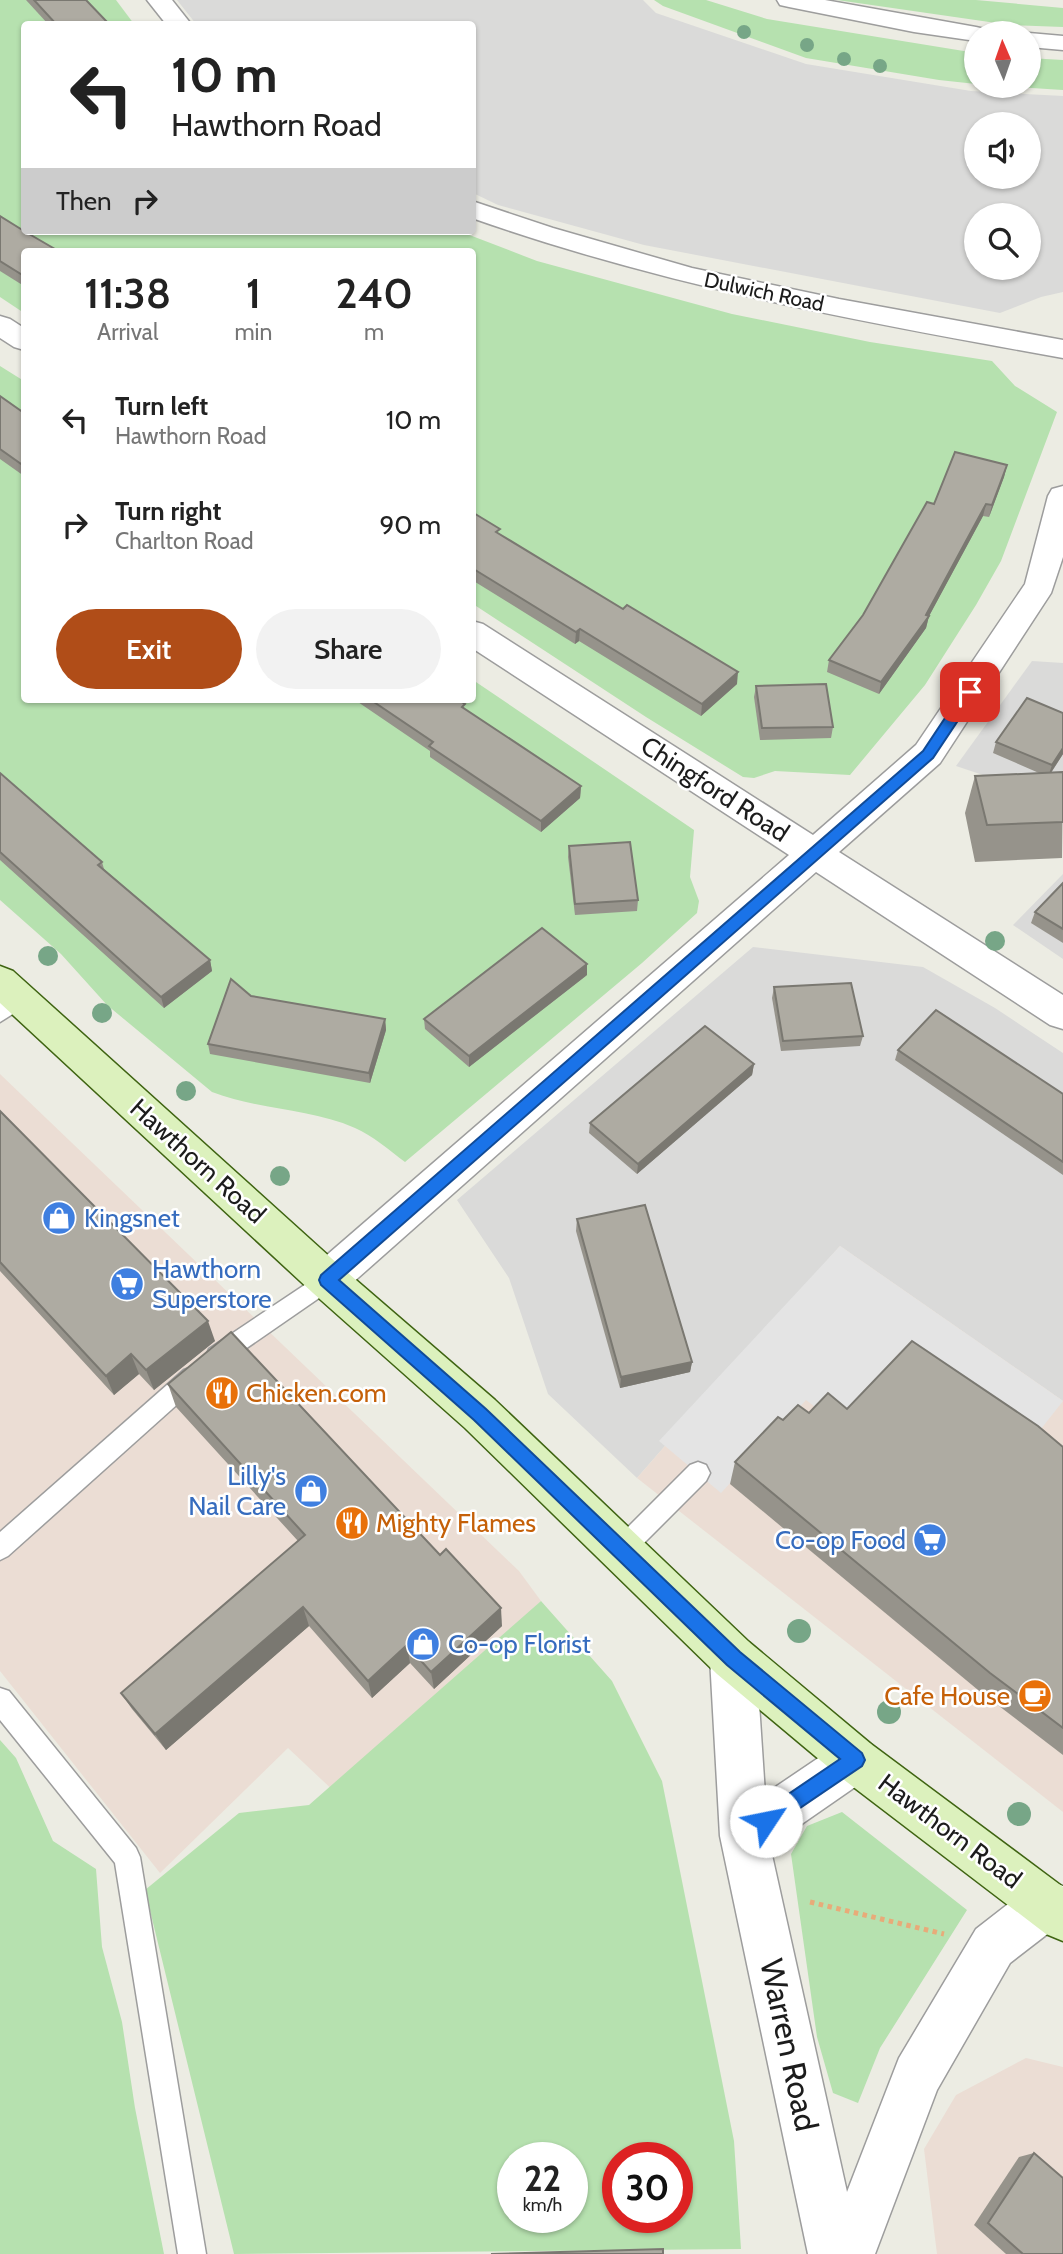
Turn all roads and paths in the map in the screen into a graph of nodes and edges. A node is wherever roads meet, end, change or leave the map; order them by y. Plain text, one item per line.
1 (159, 0) edge
2 (789, 0) edge
3 (176, 21) edge
4 (964, 32) edge
5 (1041, 41) edge
6 (1063, 43) edge
7 (476, 210) edge
8 (0, 325) edge
9 (21, 339) edge
10 (1063, 349) edge
11 (1063, 496) edge
12 (1051, 589) edge
13 (476, 635) edge
14 (815, 855) junction
15 (7, 998) edge
16 (1063, 1014) edge
17 (327, 1280) junction
18 (698, 1474) dead end
19 (0, 1548) edge
20 (622, 1549) junction
21 (733, 1658) junction
22 (0, 1700) edge
23 (855, 1760) junction
24 (744, 1836) junction
25 (755, 1888) junction
26 (1055, 1910) edge
27 (993, 1946) junction
28 (192, 2254) edge
29 (834, 2254) edge
30 (849, 2254) edge

1 - 3 street
2 - 4 street
5 - 6 street
7 - 10 street, Dulwich Road
8 - 9 street
11 - 12 street
12 - 14 street
13 - 14 street, Chingford Road
14 - 16 street, Chingford Road
14 - 17 street
15 - 17 street, Hawthorn Road
17 - 19 lane
17 - 20 street, Hawthorn Road
18 - 20 lane
20 - 21 street, Hawthorn Road
21 - 23 street, Hawthorn Road
21 - 24 street, Warren Road
22 - 28 lane
23 - 24 street
23 - 26 street, Hawthorn Road
24 - 25 street, Warren Road
25 - 27 path
25 - 29 street, Warren Road
26 - 27 street
27 - 30 street

